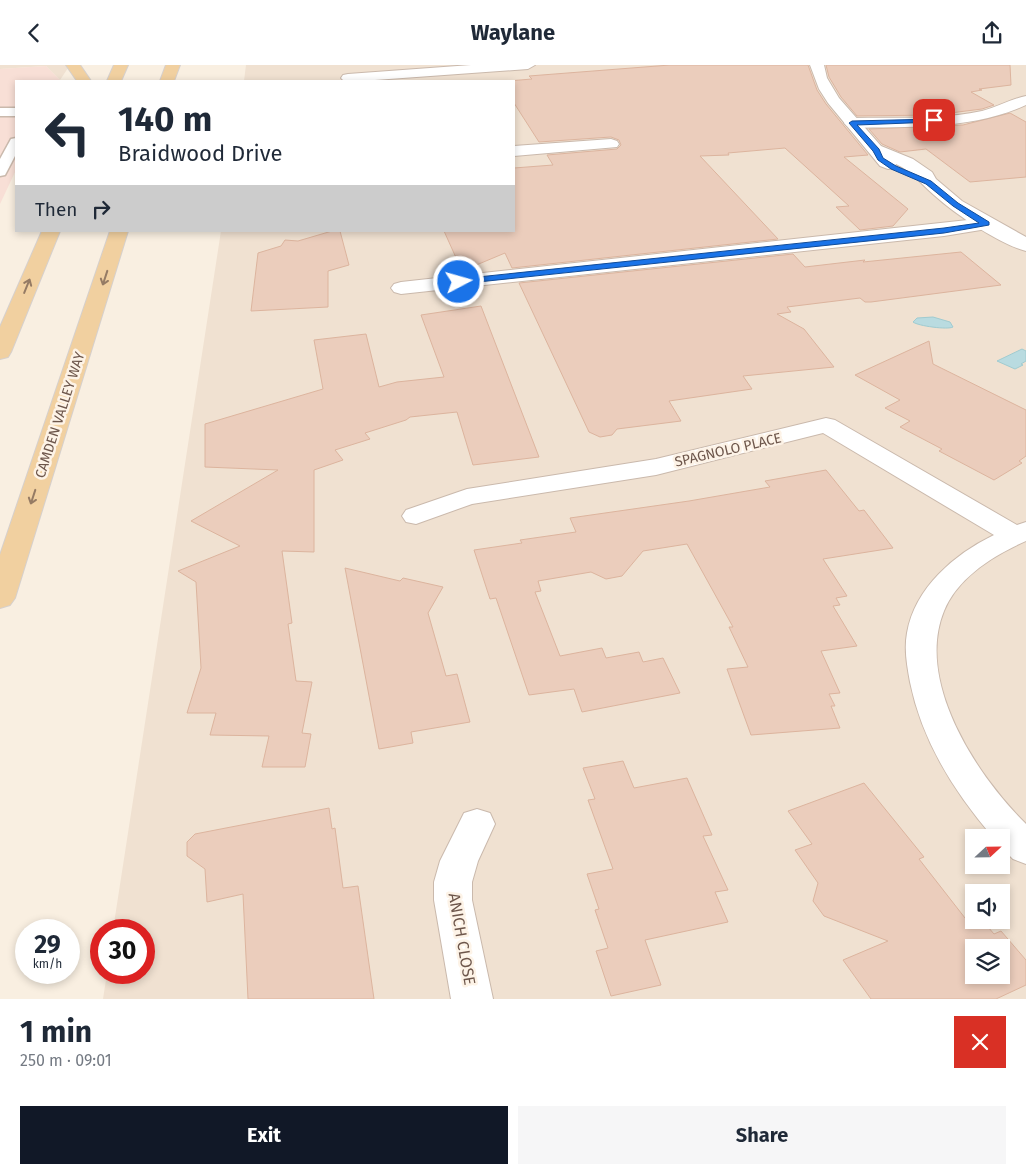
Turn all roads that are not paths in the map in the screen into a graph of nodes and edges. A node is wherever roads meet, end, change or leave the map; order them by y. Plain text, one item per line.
1 (73, 65) edge
2 (121, 65) edge
3 (173, 65) edge
4 (528, 65) edge
5 (817, 65) edge
6 (465, 76) edge
7 (348, 78) dead end
8 (84, 80) edge
9 (114, 80) edge
10 (167, 80) edge
11 (1026, 100) edge
12 (0, 111) edge
13 (15, 112) edge
14 (852, 123) junction
15 (15, 144) edge
16 (611, 144) dead end
17 (515, 151) edge
18 (0, 172) edge
19 (986, 224) junction
20 (51, 232) edge
21 (119, 232) edge
22 (1026, 245) edge
23 (401, 288) dead end
24 (0, 352) edge
25 (416, 516) dead end
26 (1020, 533) edge
27 (0, 598) edge
28 (477, 824) dead end
29 (1026, 848) edge
30 (472, 999) edge

1 - 8 main road
2 - 9 main road
3 - 10 main road
4 - 6 street
5 - 14 street
6 - 7 street
11 - 14 street
12 - 13 lane
14 - 19 street
15 - 18 lane
16 - 17 street
19 - 22 street
19 - 23 street
24 -> 20 main road
21 -> 27 main road, CAMDEN VALLEY WAY
25 - 26 street, SPAGNOLO PLACE
26 - 29 street
28 - 30 street, ANICH CLOSE

